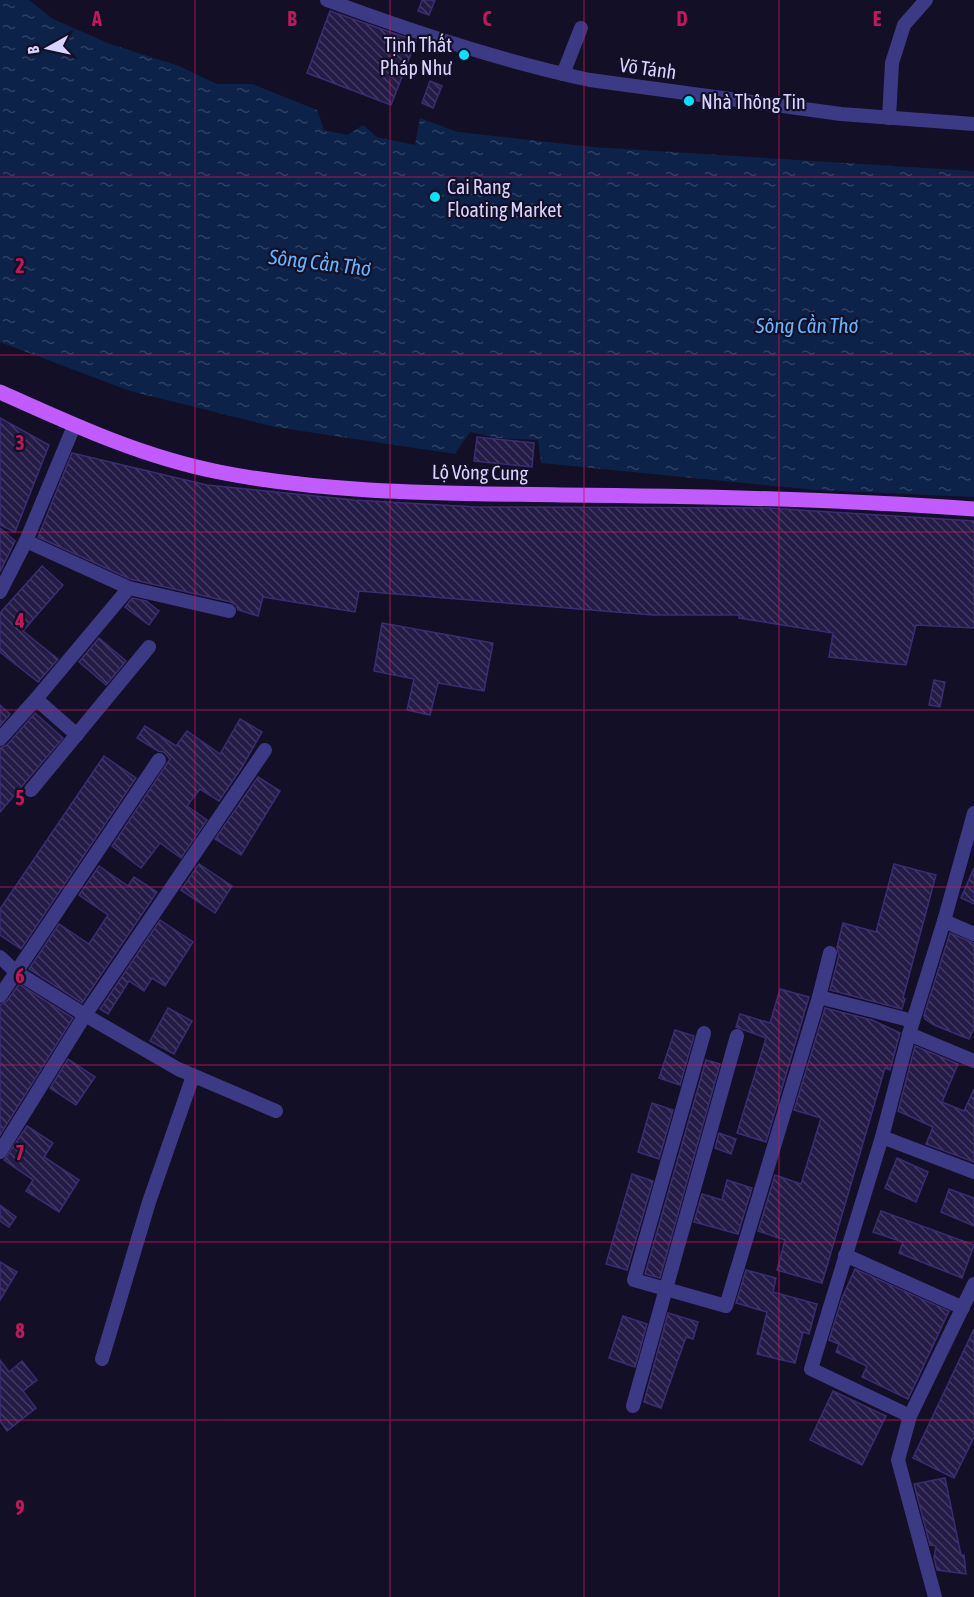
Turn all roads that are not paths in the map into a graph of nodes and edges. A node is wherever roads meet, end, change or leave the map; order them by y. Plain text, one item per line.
1 (327, 0) edge
2 (926, 0) edge
3 (581, 28) dead end
4 (563, 74) junction
5 (889, 118) junction
6 (974, 124) edge
7 (0, 392) edge
8 (74, 426) junction
9 (974, 508) edge
10 (26, 541) junction
11 (129, 588) junction
12 (0, 592) edge
13 (229, 611) dead end
14 (149, 647) dead end
15 (36, 699) junction
16 (77, 735) junction
17 (0, 739) edge
18 (265, 750) dead end
19 (159, 760) dead end
20 (31, 790) dead end
21 (974, 813) edge
22 (944, 921) junction
23 (974, 934) edge
24 (830, 953) dead end
25 (0, 957) edge
26 (16, 972) junction
27 (0, 996) edge
28 (819, 997) junction
29 (85, 1015) junction
30 (911, 1028) junction
31 (704, 1033) dead end
32 (737, 1036) dead end
33 (974, 1061) edge
34 (193, 1076) junction
35 (276, 1111) dead end
36 (882, 1137) junction
37 (0, 1152) edge
38 (974, 1172) edge
39 (845, 1255) junction
40 (974, 1284) edge
41 (666, 1289) junction
42 (963, 1308) junction
43 (102, 1359) dead end
44 (633, 1406) dead end
45 (910, 1416) junction
46 (935, 1597) edge

1 - 4 street, Võ Tánh
2 - 5 street
3 - 4 street
4 - 5 street, Võ Tánh
5 - 6 street, Võ Tánh
7 - 8 main road, Lộ Vòng Cung
8 - 9 main road, Lộ Vòng Cung
8 - 10 street
10 - 11 street
10 - 12 street
11 - 13 street
11 - 15 street
14 - 16 street
15 - 16 street
15 - 17 street
16 - 20 street
18 - 29 street
19 - 26 street
21 - 22 street
22 - 23 street
22 - 30 street
24 - 28 street
25 - 26 street
26 - 27 street
26 - 29 street
28 - 30 street
28 - 41 street
29 - 34 street
29 - 37 street
30 - 33 street
30 - 36 street
31 - 41 street
32 - 41 street
34 - 35 street
34 - 43 street
36 - 38 street
36 - 39 street
39 - 42 street
39 - 45 street
40 - 42 street
41 - 44 street
42 - 45 street
45 - 46 street

